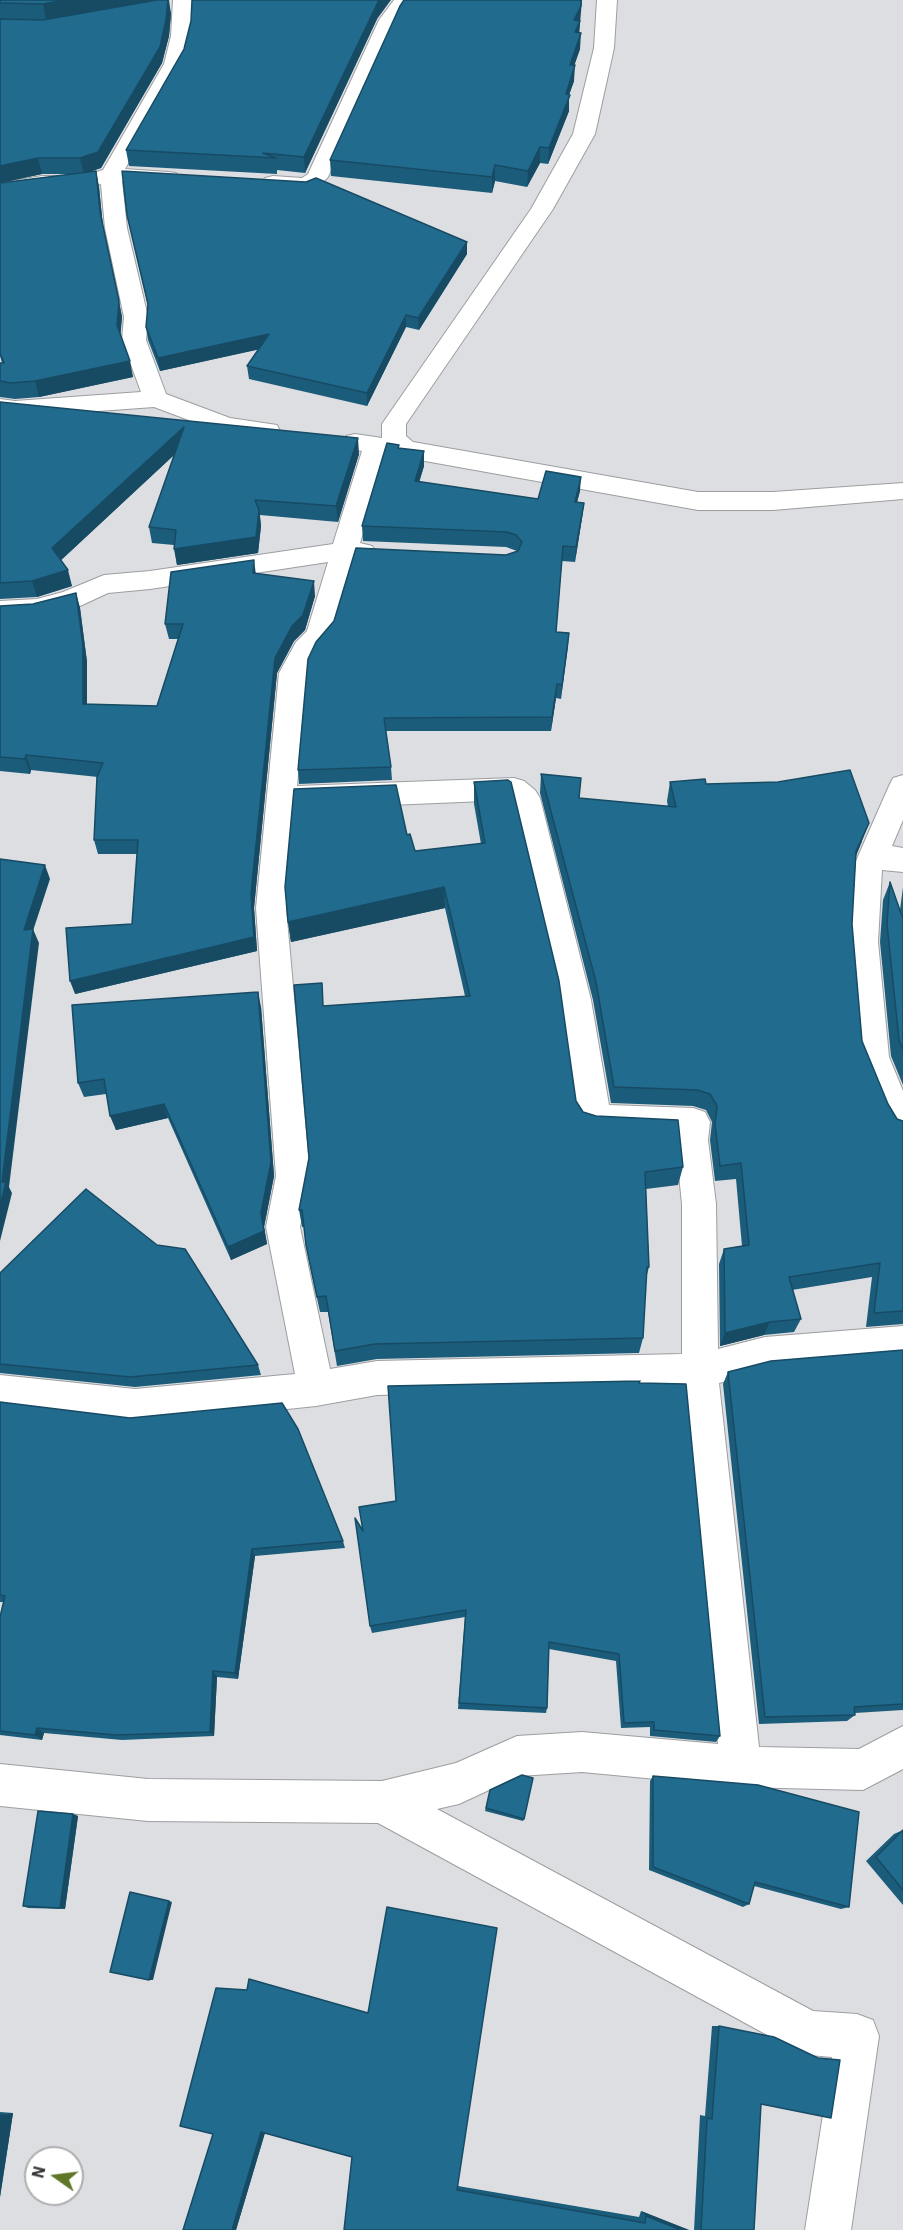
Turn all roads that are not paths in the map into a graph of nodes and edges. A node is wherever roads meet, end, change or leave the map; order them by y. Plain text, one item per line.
1 (205, 0) edge
2 (404, 0) edge
3 (607, 0) edge
4 (183, 2) edge
5 (160, 7) edge
6 (111, 174) junction
7 (188, 179) edge
8 (252, 182) edge
9 (0, 190) edge
10 (156, 399) junction
11 (5, 411) edge
12 (295, 435) edge
13 (330, 439) edge
14 (376, 445) junction
15 (405, 449) junction
16 (903, 491) edge
17 (344, 551) junction
18 (390, 553) edge
19 (0, 610) edge
20 (903, 786) edge
21 (282, 798) junction
22 (888, 858) edge
23 (903, 1124) edge
24 (903, 1343) edge
25 (699, 1371) junction
26 (316, 1389) junction
27 (0, 1392) edge
28 (903, 1746) edge
29 (741, 1767) junction
30 (0, 1785) edge
31 (382, 1802) junction
32 (828, 2230) edge

1 - 4 street
2 - 8 street
3 - 15 street
4 - 5 street
4 - 6 street
6 - 7 street
6 - 9 street
6 - 10 street
10 - 11 street
10 - 12 street
13 - 14 street
14 - 15 street
14 - 17 street
15 - 16 street
17 - 18 street
17 - 19 street
17 - 21 street
20 - 22 street
21 - 25 street
21 - 26 street
22 - 23 street
24 - 25 street
25 - 26 street
25 - 29 street
26 - 27 street
28 - 29 street
29 - 31 street
30 - 31 street
31 - 32 street

